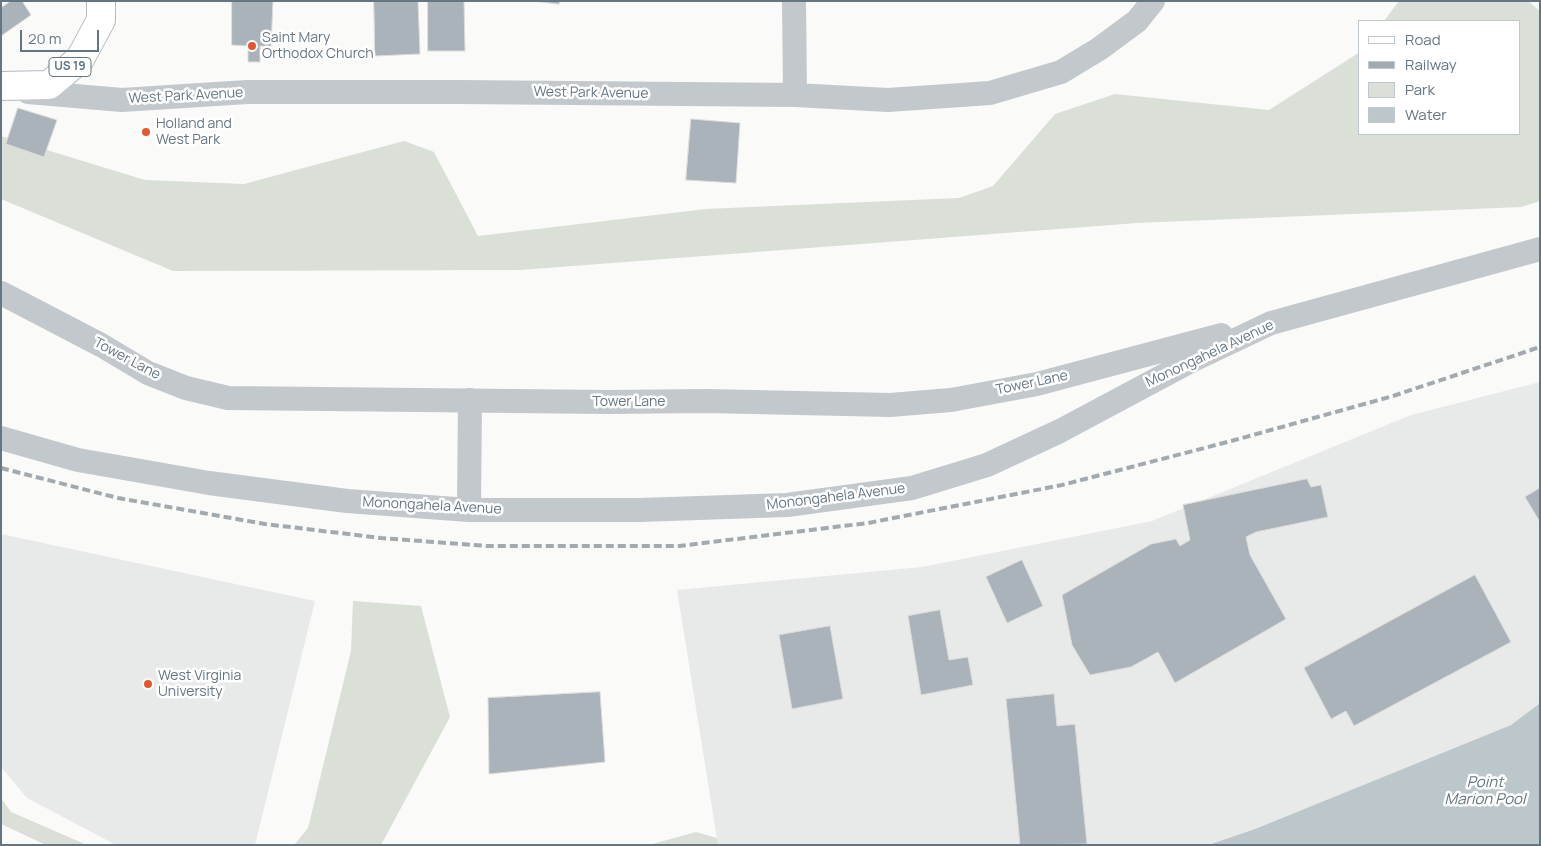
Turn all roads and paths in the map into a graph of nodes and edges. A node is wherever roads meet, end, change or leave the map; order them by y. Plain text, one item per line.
1 (101, 1) edge
2 (794, 1) edge
3 (1153, 1) edge
4 (1, 88) edge
5 (795, 95) junction
6 (1540, 249) edge
7 (1, 293) edge
8 (1271, 323) junction
9 (470, 400) junction
10 (1, 438) edge
11 (469, 510) junction

1 - 4 main road, US 19
2 - 5 street
3 - 5 street, West Park Avenue
4 - 5 street, West Park Avenue
6 - 8 street, Monongahela Avenue
7 - 9 street, Tower Lane
8 - 9 street, Tower Lane
8 - 11 street, Monongahela Avenue
9 - 11 street
10 - 11 street, Monongahela Avenue

